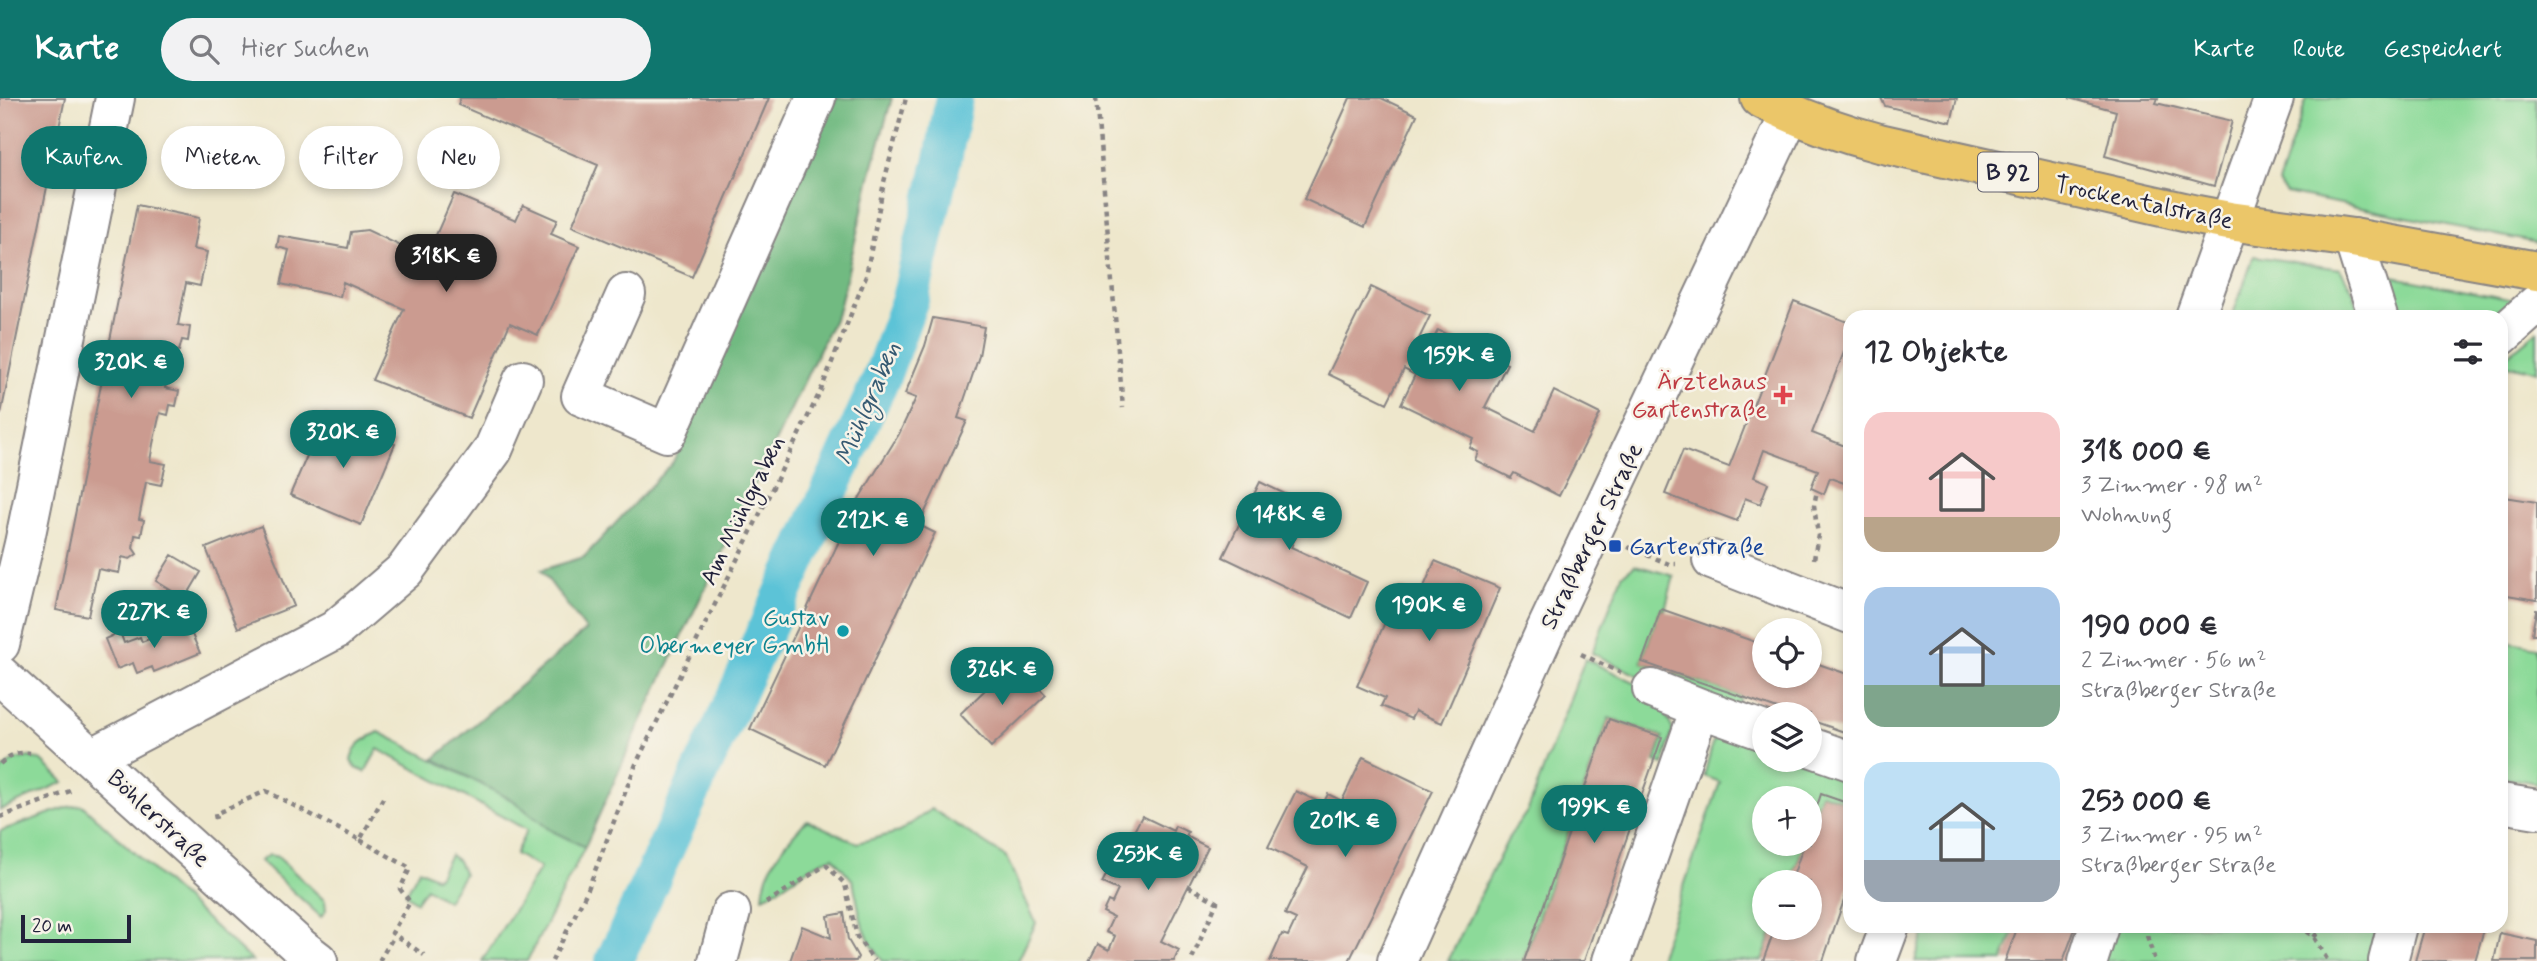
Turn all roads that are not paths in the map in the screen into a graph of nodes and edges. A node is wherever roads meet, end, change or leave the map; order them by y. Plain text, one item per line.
1 (115, 98) edge
2 (816, 98) edge
3 (2274, 98) edge
4 (1786, 102) edge
5 (2229, 221) junction
6 (2353, 238) junction
7 (2537, 271) edge
8 (626, 295) dead end
9 (2537, 304) edge
10 (2197, 310) edge
11 (2376, 310) edge
12 (2508, 330) edge
13 (523, 380) dead end
14 (1712, 560) road end
15 (1843, 611) edge
16 (0, 643) edge
17 (0, 675) edge
18 (1653, 689) dead end
19 (1700, 708) junction
20 (1752, 727) edge
21 (1822, 751) edge
22 (1843, 759) edge
23 (85, 773) junction
24 (2508, 804) edge
25 (2537, 809) edge
26 (732, 912) road end
27 (1887, 933) edge
28 (2097, 933) edge
29 (2395, 933) edge
30 (318, 961) edge
31 (718, 961) edge
32 (1397, 961) edge
33 (1612, 961) edge
34 (1877, 961) edge
35 (2088, 961) edge
36 (2388, 961) edge

1 - 16 street
2 - 8 street
3 - 5 street
4 - 5 main road, Trockentalstraße / B 92
4 - 32 street, Straßberger Straße
5 - 6 main road, Trockentalstraße / B 92
5 - 10 street
6 - 7 main road, Trockentalstraße / B 92
6 - 11 street
9 - 12 street
13 - 23 street
14 - 15 street
17 - 23 street, Böhlerstraße
18 - 19 street
19 - 20 street
19 - 33 street
21 - 22 street
23 - 30 street, Böhlerstraße
24 - 25 street
26 - 31 street
27 - 34 street
28 - 35 street
29 - 36 street

